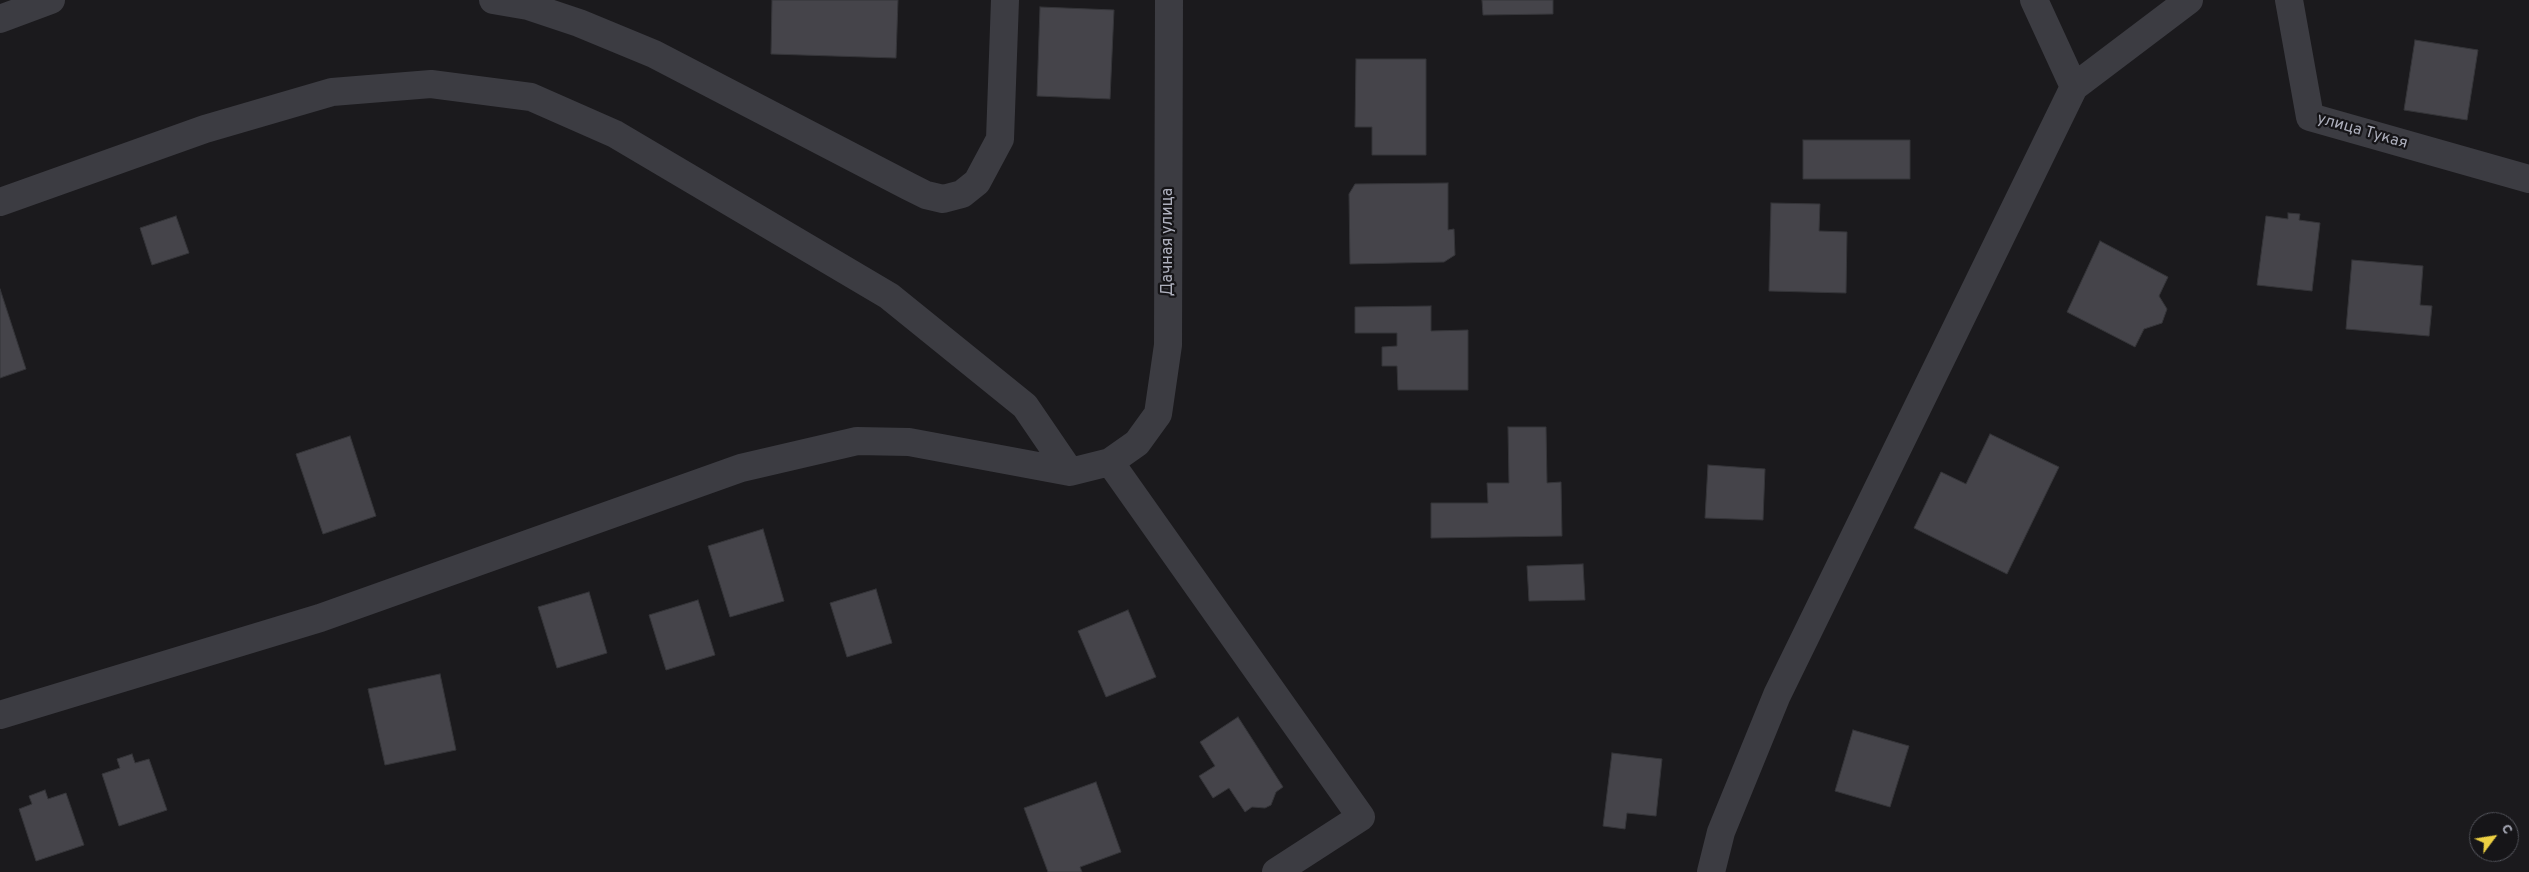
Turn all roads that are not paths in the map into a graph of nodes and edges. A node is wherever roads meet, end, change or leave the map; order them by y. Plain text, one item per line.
1 (51, 0) edge
2 (493, 0) edge
3 (1005, 0) edge
4 (1169, 0) edge
5 (2034, 0) edge
6 (2189, 0) edge
7 (2289, 0) edge
8 (0, 19) edge
9 (2074, 87) junction
10 (2529, 179) edge
11 (0, 202) edge
12 (1110, 462) junction
13 (1070, 472) junction
14 (0, 715) edge
15 (1276, 872) edge
16 (1711, 872) edge

1 - 8 street
2 - 3 street
4 - 12 street, Дачная улица
5 - 9 street
6 - 9 street
7 - 10 street, улица Тукая
9 - 16 street
11 - 13 street
12 - 13 street
12 - 15 street
13 - 14 street

